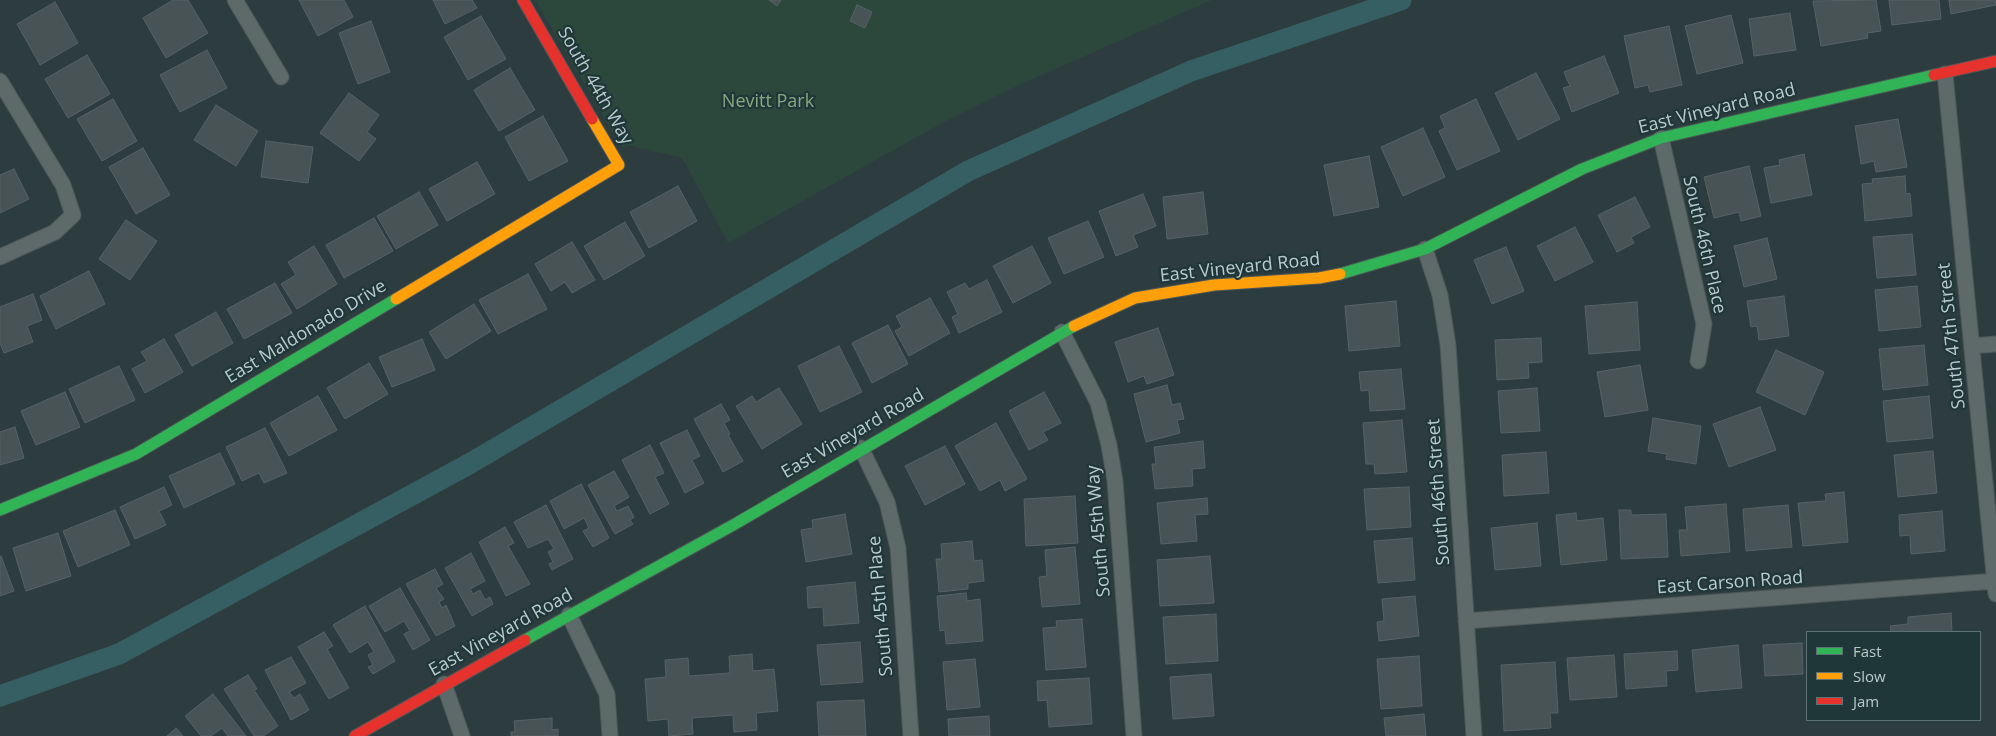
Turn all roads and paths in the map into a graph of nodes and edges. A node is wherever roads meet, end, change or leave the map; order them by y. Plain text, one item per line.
1 (235, 0) edge
2 (523, 0) edge
3 (1996, 61) edge
4 (1945, 74) junction
5 (281, 77) dead end
6 (0, 81) edge
7 (1661, 138) junction
8 (619, 165) joint
9 (1425, 249) junction
10 (0, 257) edge
11 (1062, 332) junction
12 (1996, 344) edge
13 (1972, 346) junction
14 (1698, 362) dead end
15 (862, 448) junction
16 (0, 510) edge
17 (1996, 586) edge
18 (569, 615) junction
19 (1466, 621) junction
20 (444, 684) junction
21 (354, 736) edge
22 (462, 736) edge
23 (610, 736) edge
24 (911, 736) edge
25 (1134, 736) edge
26 (1474, 736) edge

1 - 5 street
2 - 8 street, South 44th Way
3 - 4 street, East Vineyard Road
4 - 7 street, East Vineyard Road
4 - 13 street, South 47th Street
6 - 10 street
7 - 9 street, East Vineyard Road
7 - 14 street, South 46th Place
8 - 16 street, East Maldonado Drive
9 - 11 street, East Vineyard Road
9 - 19 street, South 46th Street
11 - 15 street, East Vineyard Road
11 - 25 street, South 45th Way
12 - 13 street
13 - 17 street, South 47th Street
15 - 18 street, East Vineyard Road
15 - 24 street, South 45th Place
17 - 19 street, East Carson Road
18 - 20 street, East Vineyard Road
18 - 23 street
19 - 26 street, South 46th Street
20 - 21 street, East Vineyard Road
20 - 22 street

